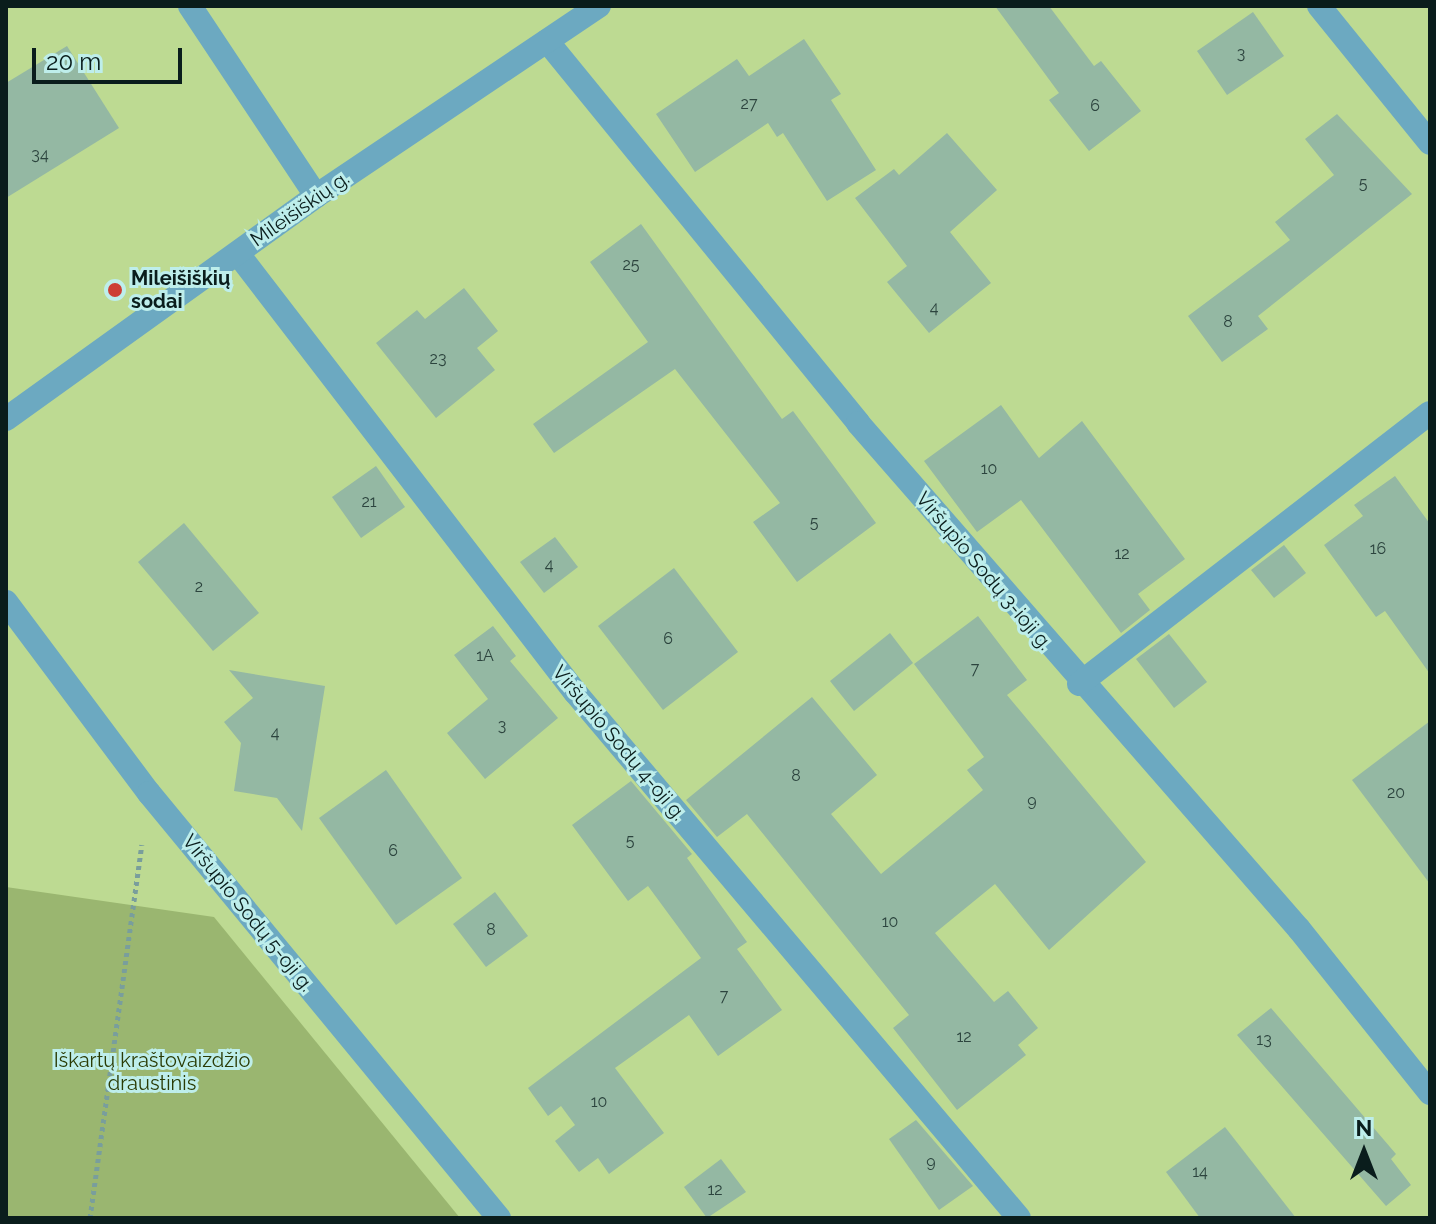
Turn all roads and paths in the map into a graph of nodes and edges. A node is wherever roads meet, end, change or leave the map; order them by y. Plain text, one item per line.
1 (190, 6) edge
2 (599, 6) edge
3 (1319, 6) edge
4 (547, 41) junction
5 (1430, 143) edge
6 (316, 196) junction
7 (238, 254) junction
8 (1430, 413) edge
9 (6, 419) edge
10 (6, 602) edge
11 (1079, 684) junction
12 (149, 793) junction
13 (1430, 1093) edge
14 (90, 1218) edge
15 (499, 1218) edge
16 (1019, 1218) edge

1 - 6 street
2 - 4 street, Mileišiškių g.
3 - 5 street
4 - 6 street, Mileišiškių g.
4 - 11 street, Viršupio Sodų 3-ioji g.
6 - 7 street, Mileišiškių g.
7 - 9 street, Mileišiškių g.
7 - 16 street, Viršupio Sodų 4-oji g.
8 - 11 street
10 - 12 street, Viršupio Sodų 5-oji g.
11 - 13 street, Viršupio Sodų 3-ioji g.
12 - 14 path
12 - 15 street, Viršupio Sodų 5-oji g.

